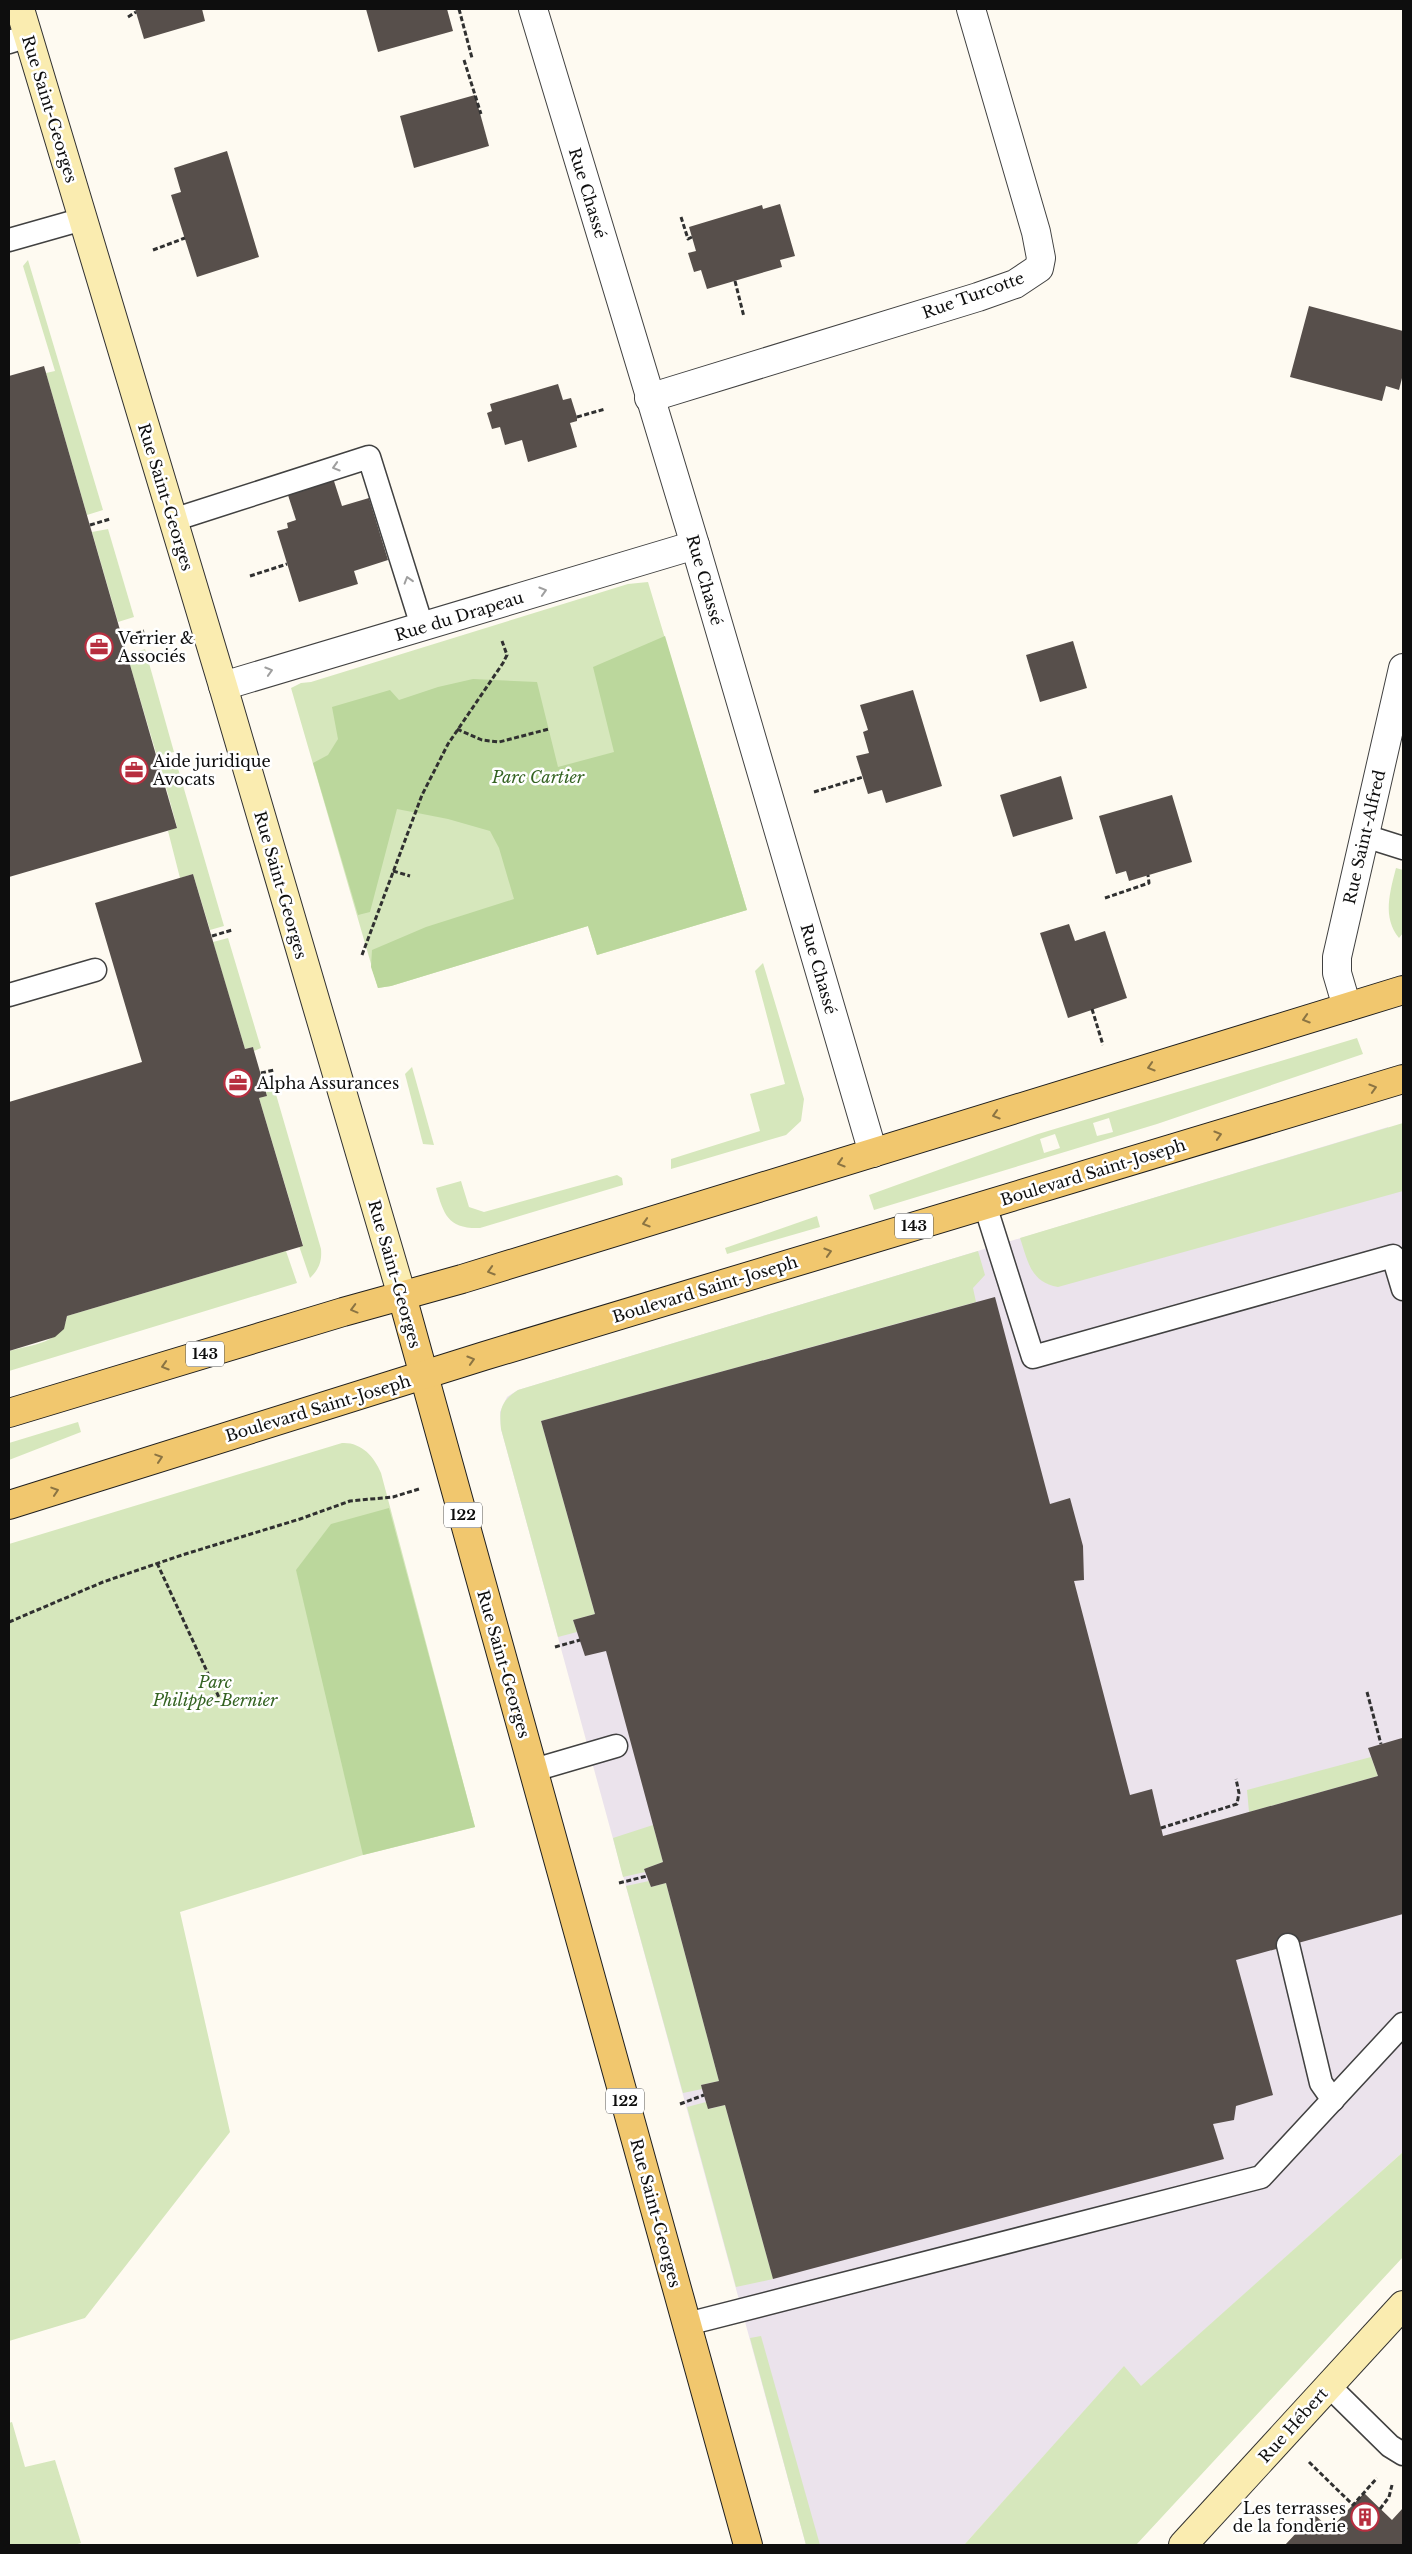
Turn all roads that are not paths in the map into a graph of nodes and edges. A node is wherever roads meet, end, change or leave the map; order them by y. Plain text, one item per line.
1 (20, 9) edge
2 (533, 9) edge
3 (971, 9) edge
4 (18, 39) edge
5 (82, 218) junction
6 (9, 240) edge
7 (649, 398) junction
8 (173, 520) junction
9 (694, 545) junction
10 (422, 626) junction
11 (1403, 668) edge
12 (223, 686) junction
13 (1365, 836) junction
14 (1403, 848) edge
15 (95, 970) dead end
16 (1403, 990) edge
17 (9, 995) edge
18 (1347, 1007) junction
19 (1403, 1079) edge
20 (873, 1153) junction
21 (985, 1204) junction
22 (1403, 1289) edge
23 (402, 1296) junction
24 (424, 1374) junction
25 (9, 1413) edge
26 (9, 1505) edge
27 (616, 1746) dead end
28 (534, 1770) junction
29 (1288, 1945) dead end
30 (1403, 2024) edge
31 (1333, 2100) junction
32 (1403, 2305) edge
33 (687, 2324) junction
34 (1329, 2386) junction
35 (1403, 2454) edge
36 (748, 2545) edge
37 (1183, 2545) edge

1 - 4 street, Rue Saint-Georges
2 - 7 street, Rue Chassé
3 - 7 street, Rue Turcotte
4 - 5 street, Rue Saint-Georges
5 - 6 lane
5 - 8 street, Rue Saint-Georges
7 - 9 street, Rue Chassé
10 -> 8 lane
8 - 12 street, Rue Saint-Georges
10 -> 9 street, Rue du Drapeau
9 - 20 street, Rue Chassé
12 -> 10 street, Rue du Drapeau
11 - 13 street, Rue Saint-Alfred
12 - 23 street, Rue Saint-Georges
13 - 14 lane
13 - 18 street, Rue Saint-Alfred
15 - 17 lane
16 - 18 main road, 143
18 -> 20 main road, 143
21 -> 19 main road, Boulevard Saint-Joseph / 143
20 -> 23 main road, 143
21 - 22 lane
24 -> 21 main road, Boulevard Saint-Joseph / 143
23 - 24 main road, Rue Saint-Georges / 122
23 -> 25 main road, 143
26 -> 24 main road, Boulevard Saint-Joseph / 143
24 - 28 main road, Rue Saint-Georges / 122
27 - 28 lane
28 - 33 main road, Rue Saint-Georges / 122
29 - 31 lane
30 - 31 lane
31 - 33 lane
32 - 34 street, Rue Hébert
33 - 36 main road, Rue Saint-Georges / 122
34 - 35 lane
34 - 37 street, Rue Hébert

